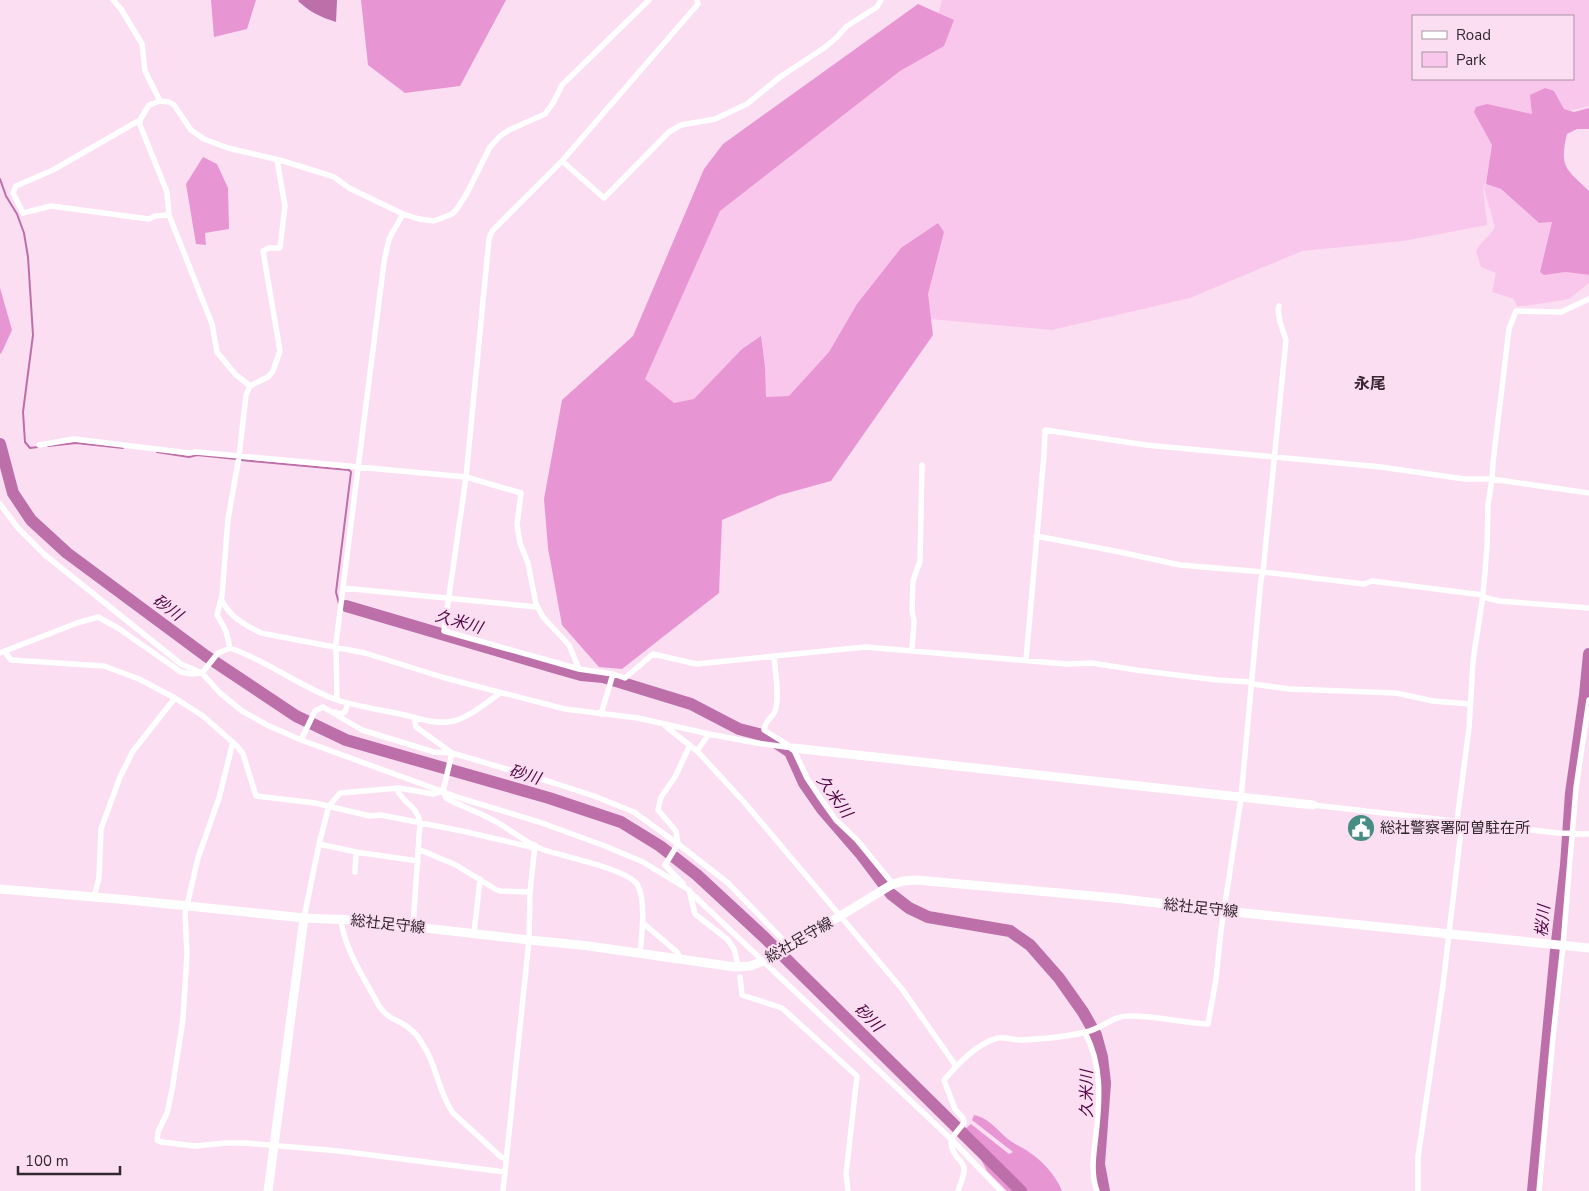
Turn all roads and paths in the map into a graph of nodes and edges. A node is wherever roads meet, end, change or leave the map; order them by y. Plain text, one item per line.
1 (113, 0) edge
2 (649, 0) edge
3 (697, 0) edge
4 (882, 0) edge
5 (160, 101) junction
6 (140, 120) junction
7 (278, 160) junction
8 (562, 161) junction
9 (403, 214) junction
10 (169, 215) junction
11 (1589, 299) edge
12 (1279, 306) dead end
13 (250, 386) junction
14 (39, 445) dead end
15 (1275, 457) junction
16 (239, 459) junction
17 (922, 465) dead end
18 (357, 467) junction
19 (466, 477) junction
20 (1492, 478) junction
21 (1589, 493) edge
22 (0, 504) edge
23 (1036, 536) junction
24 (1263, 572) junction
25 (343, 588) junction
26 (1483, 596) junction
27 (448, 598) junction
28 (221, 599) junction
29 (538, 607) junction
30 (1589, 608) edge
31 (336, 647) junction
32 (230, 648) junction
33 (912, 650) junction
34 (3, 653) edge
35 (774, 656) junction
36 (1026, 660) junction
37 (578, 669) junction
38 (204, 671) junction
39 (612, 677) junction
40 (1251, 682) junction
41 (500, 693) junction
42 (175, 698) junction
43 (337, 700) junction
44 (1589, 700) edge
45 (348, 703) junction
46 (1470, 704) junction
47 (323, 707) junction
48 (601, 714) junction
49 (414, 717) junction
50 (1588, 718) edge
51 (661, 723) junction
52 (709, 734) junction
53 (301, 740) junction
54 (233, 742) junction
55 (690, 745) junction
56 (789, 747) junction
57 (697, 751) junction
58 (452, 753) junction
59 (399, 788) junction
60 (443, 791) junction
61 (1241, 798) junction
62 (329, 806) junction
63 (1313, 806) joint
64 (1459, 822) junction
65 (420, 823) junction
66 (1570, 833) junction
67 (1589, 834) edge
68 (319, 844) junction
69 (678, 844) junction
70 (535, 847) junction
71 (418, 849) junction
72 (356, 852) junction
73 (418, 861) junction
74 (665, 865) junction
75 (649, 866) junction
76 (354, 872) dead end
77 (480, 879) junction
78 (889, 887) junction
79 (0, 889) edge
80 (689, 890) junction
81 (530, 892) junction
82 (94, 898) junction
83 (187, 906) junction
84 (1224, 911) junction
85 (840, 917) junction
86 (304, 918) junction
87 (341, 920) junction
88 (643, 923) junction
89 (413, 926) junction
90 (474, 933) junction
91 (1449, 933) junction
92 (529, 940) junction
93 (1559, 944) junction
94 (788, 948) junction
95 (1589, 948) edge
96 (640, 952) junction
97 (680, 958) junction
98 (737, 960) dead end
99 (767, 960) junction
100 (740, 977) dead end
101 (1086, 1032) junction
102 (956, 1066) junction
103 (953, 1137) junction
104 (274, 1146) junction
105 (506, 1159) junction
106 (504, 1172) junction
107 (268, 1191) edge
108 (503, 1191) edge
109 (848, 1191) edge
110 (958, 1191) edge
111 (1001, 1191) edge
112 (1097, 1191) edge
113 (1418, 1191) edge
114 (1539, 1191) edge

1 - 5 street
2 - 9 street
3 - 8 street
4 - 8 street
5 - 6 street
5 - 7 street
6 - 10 street
6 - 10 street
7 - 9 street
7 - 13 street
8 - 19 street
9 - 18 street
10 - 13 street
11 - 20 street
12 - 15 street
13 - 16 street
14 - 16 street
15 - 20 street
15 - 23 street
15 - 24 street
16 - 18 street
16 - 28 street
17 - 33 street
18 - 19 street
18 - 25 street
19 - 27 street
19 - 29 street
20 - 21 street
20 - 26 street
22 - 38 street
23 - 24 street
23 - 36 street
24 - 26 street
24 - 40 street
25 - 27 street
25 - 31 street
26 - 30 street
26 - 46 street
27 - 29 street
27 - 37 street
28 - 31 street
28 - 32 street
29 - 37 street
31 - 41 street
31 - 43 street
32 - 38 street
32 - 43 street
33 - 35 street
33 - 36 street
34 - 38 street
34 - 42 street
35 - 39 street
35 - 56 street
36 - 40 street
37 - 39 street
38 - 53 street
39 - 48 street
40 - 46 street
40 - 61 street
41 - 48 street
41 - 49 street
42 - 54 street
42 - 82 street
43 - 45 street
44 - 50 street
45 - 47 street
45 - 49 street
46 - 64 street
47 - 53 street
47 - 58 street
48 - 51 street
49 - 58 street
50 - 66 street
51 - 52 street
51 - 55 street
52 - 56 street
52 - 57 street
53 - 60 street
54 - 62 street
54 - 83 street
55 - 57 street
55 - 69 street
56 - 61 main road
56 - 78 street
57 - 85 street
58 - 60 street
58 - 69 street
59 - 60 street
59 - 62 street
59 - 65 street
60 - 70 street
60 - 75 street
61 - 63 main road
61 - 84 street
62 - 65 street
62 - 68 street
63 - 64 street
64 - 66 street
64 - 91 street
65 - 70 street
65 - 71 street
66 - 67 street
66 - 93 street
68 - 72 street
68 - 86 street
69 - 74 street
69 - 94 street
70 - 81 street
70 - 88 street
71 - 73 street
71 - 77 street
72 - 73 street
72 - 76 street
73 - 89 street
74 - 75 street
74 - 80 street
75 - 80 street
77 - 81 street
77 - 90 street
78 - 84 main road, 総社足守線
78 - 85 main road, 総社足守線
79 - 82 main road, 総社足守線
80 - 98 street
80 - 99 street
81 - 92 street
82 - 83 main road, 総社足守線
83 - 86 main road, 総社足守線
83 - 104 street
84 - 91 main road, 総社足守線
84 - 101 street
85 - 94 main road, 総社足守線
85 - 102 street
86 - 87 main road, 総社足守線
86 - 104 main road
87 - 89 main road, 総社足守線
87 - 105 street
88 - 96 street
88 - 97 street
89 - 90 main road, 総社足守線
90 - 92 main road, 総社足守線
91 - 93 main road, 総社足守線
91 - 113 street
92 - 96 main road, 総社足守線
92 - 105 street
93 - 95 main road, 総社足守線
93 - 114 street
94 - 99 main road, 総社足守線
96 - 97 main road, 総社足守線
97 - 99 main road, 総社足守線
99 - 103 street
100 - 109 street
101 - 102 street
101 - 112 street
102 - 103 street
103 - 110 street
103 - 111 street
104 - 106 street
104 - 107 main road
105 - 106 street
106 - 108 street

